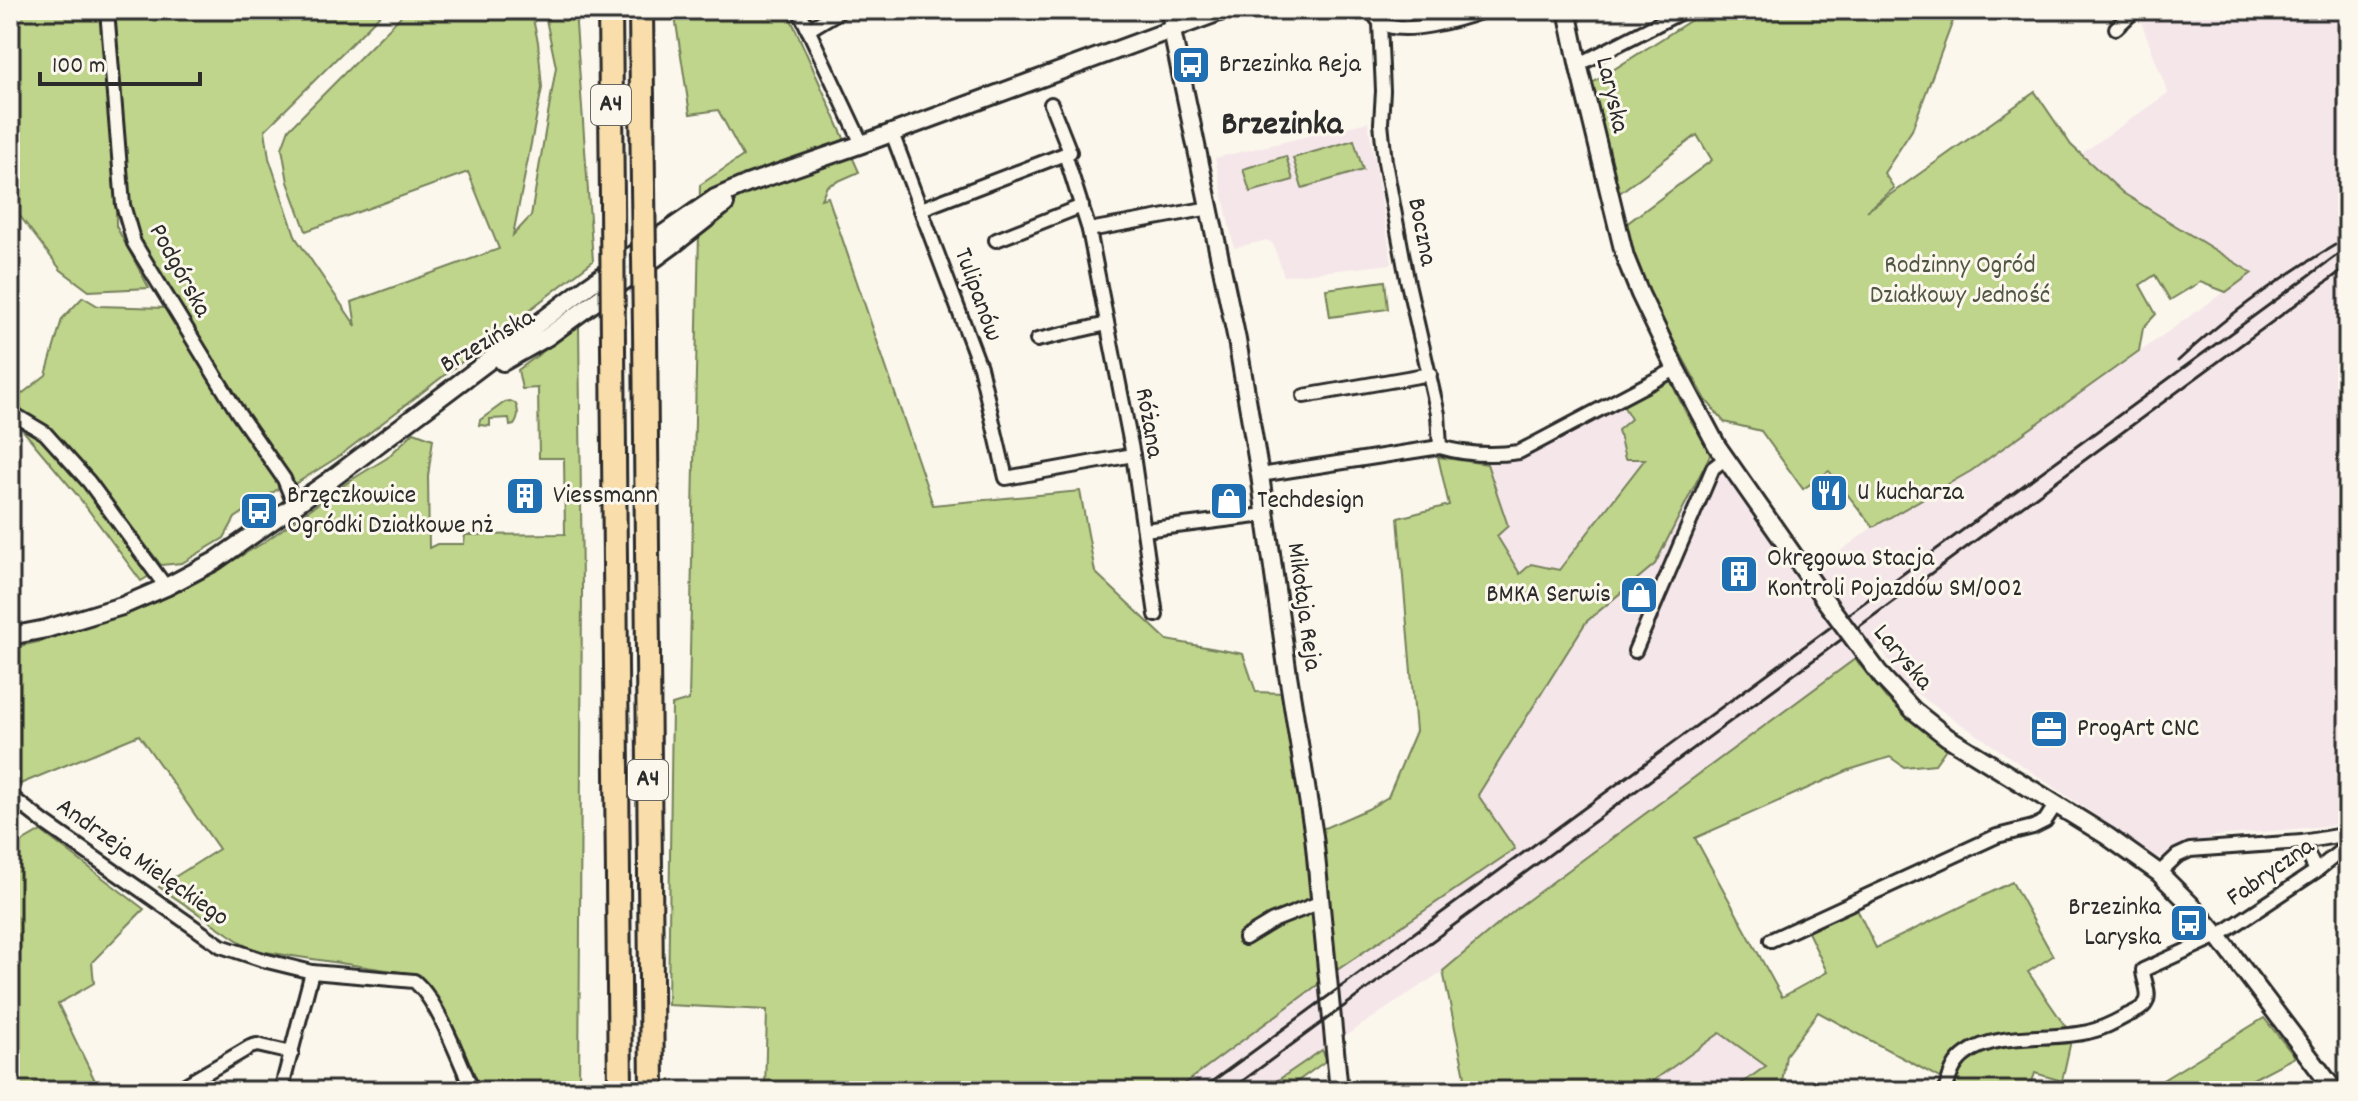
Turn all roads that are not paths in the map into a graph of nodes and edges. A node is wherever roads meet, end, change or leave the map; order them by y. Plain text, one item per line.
1 (107, 10) edge
2 (610, 10) edge
3 (641, 10) edge
4 (799, 10) edge
5 (841, 10) edge
6 (1167, 10) edge
7 (1225, 10) edge
8 (1371, 10) edge
9 (1486, 10) edge
10 (1567, 10) edge
11 (1685, 10) edge
12 (2135, 10) edge
13 (1380, 23) junction
14 (2116, 28) dead end
15 (808, 30) junction
16 (1172, 31) junction
17 (1578, 65) junction
18 (1051, 104) dead end
19 (892, 133) junction
20 (862, 144) junction
21 (1067, 153) junction
22 (1082, 206) junction
23 (1210, 208) junction
24 (921, 209) junction
25 (1089, 230) junction
26 (996, 240) dead end
27 (1107, 324) junction
28 (1037, 340) dead end
29 (1676, 369) junction
30 (1430, 374) junction
31 (1304, 396) dead end
32 (10, 412) edge
33 (1440, 447) junction
34 (1133, 455) junction
35 (1726, 458) junction
36 (1260, 475) junction
37 (295, 506) junction
38 (1265, 515) junction
39 (1144, 530) junction
40 (166, 587) junction
41 (1156, 615) dead end
42 (10, 636) edge
43 (1635, 651) dead end
44 (10, 796) edge
45 (2056, 804) junction
46 (2348, 834) edge
47 (2302, 842) junction
48 (2348, 845) edge
49 (2316, 871) junction
50 (2159, 873) junction
51 (1320, 896) junction
52 (2218, 936) junction
53 (1245, 938) dead end
54 (1771, 940) dead end
55 (312, 972) junction
56 (292, 1053) junction
57 (175, 1091) edge
58 (281, 1091) edge
59 (473, 1091) edge
60 (620, 1091) edge
61 (652, 1091) edge
62 (1339, 1091) edge
63 (1945, 1091) edge
64 (2335, 1091) edge

1 - 37 street, Podgórska
2 - 60 highway, A4, bridge
3 - 61 highway, A4, bridge
4 - 15 street
5 - 15 street
6 - 16 street, Mikołaja Reja
7 - 16 street, Brzezińska
8 - 13 street
9 - 13 street
10 - 17 street, Laryska
11 - 17 street
12 - 14 street
13 - 30 street, Boczna
15 - 20 street
16 - 19 street, Brzezińska
16 - 23 street, Mikołaja Reja
17 - 29 street, Laryska
18 - 21 street, Różana
19 - 20 street, Brzezińska
19 - 24 street, Tulipanów
20 - 37 street, Brzezińska
21 - 22 street, Różana
21 - 24 street
22 - 25 street, Różana
22 - 26 street
23 - 25 street
23 - 36 street, Mikołaja Reja
24 - 34 street, Tulipanów
25 - 27 street, Różana
27 - 28 street
27 - 34 street, Różana
29 - 33 street
29 - 35 street, Laryska
30 - 31 street
30 - 33 street, Boczna
32 - 40 street
33 - 36 street
34 - 39 street, Różana
35 - 43 street
35 - 45 street, Laryska, bridge
36 - 38 street, Mikołaja Reja
37 - 40 street, Brzezińska
38 - 39 street
38 - 51 street, Mikołaja Reja
39 - 41 street, Różana
40 - 42 street, Brzezińska
44 - 55 street, Andrzeja Mielęckiego
45 - 50 street, Laryska
45 - 54 street
46 - 47 street
47 - 49 street
47 - 50 street
48 - 49 street, Fabryczna
49 - 52 street, Fabryczna
50 - 52 street, Laryska
51 - 53 street
51 - 62 street, Mikołaja Reja
52 - 63 street
52 - 64 street, Laryska
55 - 56 street
55 - 59 street, Andrzeja Mielęckiego
56 - 57 street
56 - 58 street

